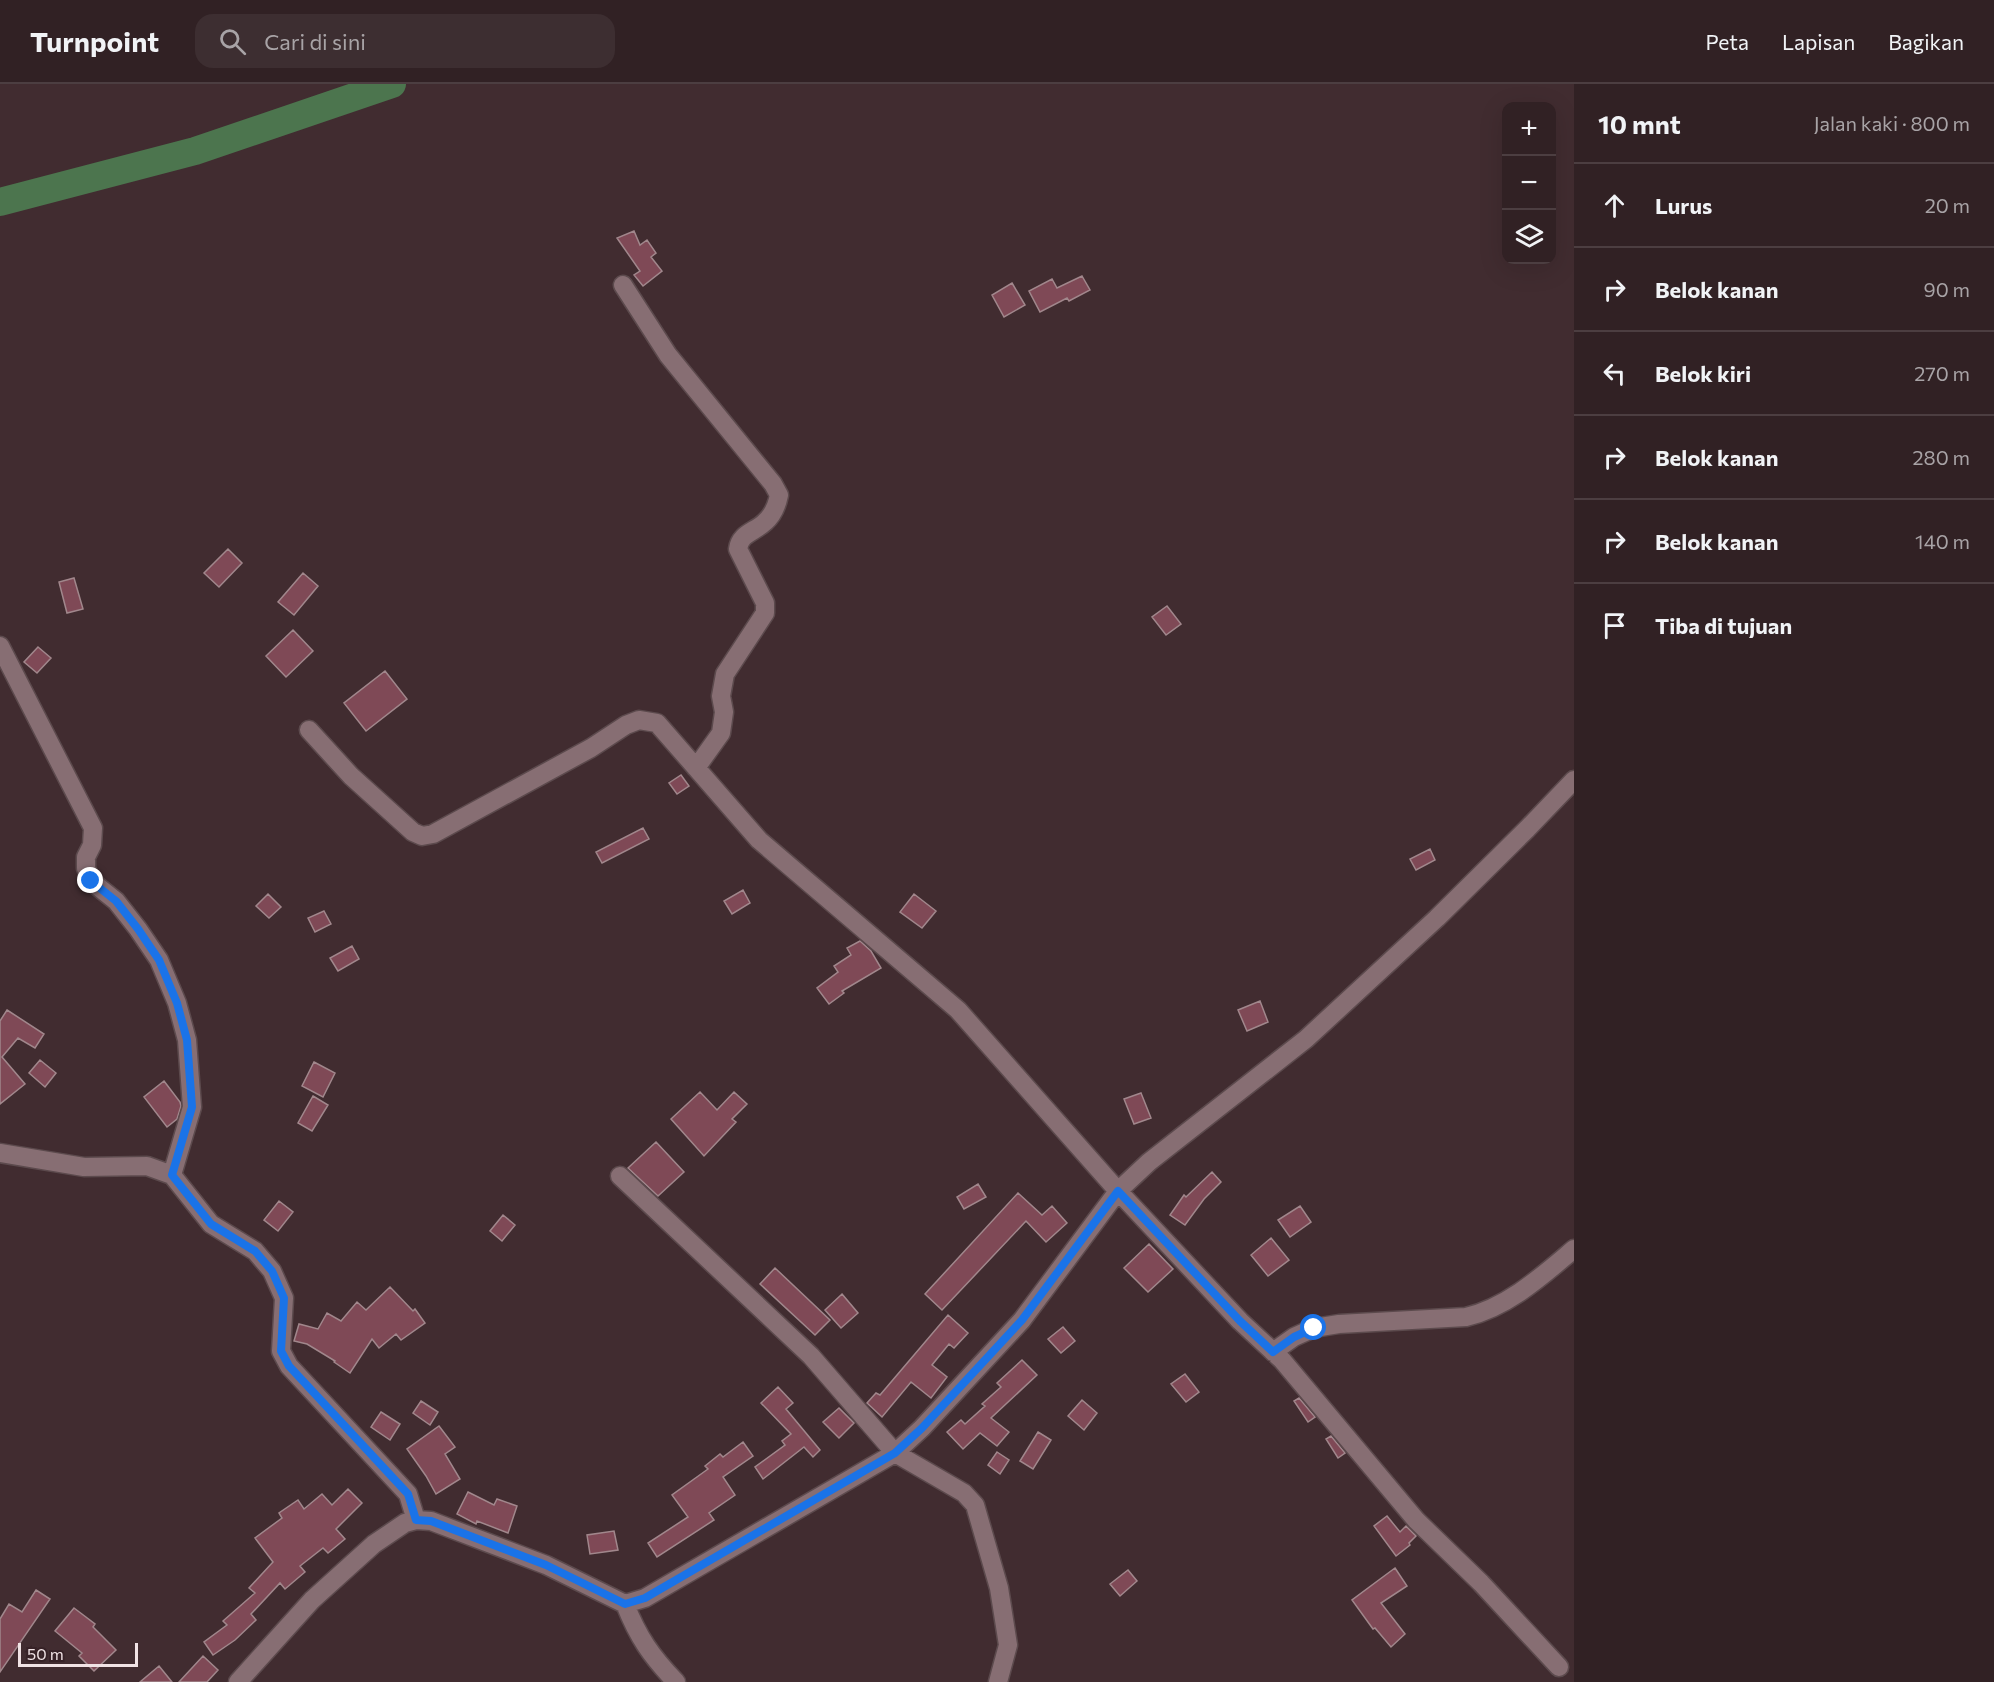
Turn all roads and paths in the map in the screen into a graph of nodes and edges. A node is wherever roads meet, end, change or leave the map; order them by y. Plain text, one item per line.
1 (623, 285) dead end
2 (0, 646) edge
3 (309, 730) dead end
4 (696, 768) junction
5 (1574, 780) edge
6 (0, 1153) edge
7 (172, 1175) junction
8 (620, 1176) dead end
9 (1118, 1191) junction
10 (1574, 1249) edge
11 (1273, 1352) junction
12 (895, 1453) junction
13 (416, 1520) junction
14 (625, 1604) junction
15 (1559, 1667) dead end
16 (238, 1682) edge
17 (676, 1682) edge
18 (998, 1682) edge

1 - 4 street
2 - 7 street
3 - 4 street
4 - 9 street
5 - 9 street
6 - 7 street
7 - 13 street
8 - 12 street
9 - 11 street
9 - 12 street
10 - 11 street
11 - 15 street
12 - 14 street
12 - 18 street
13 - 14 street
13 - 16 street
14 - 17 street

